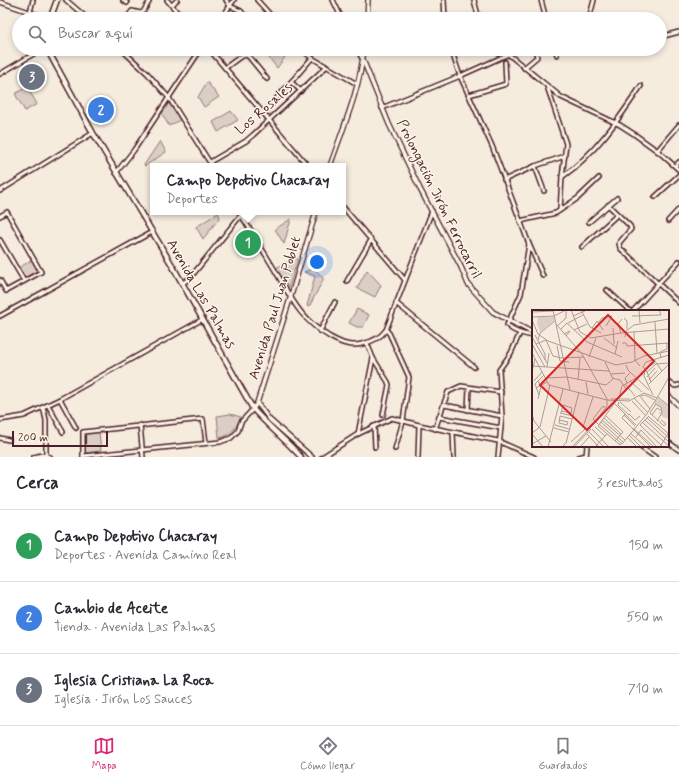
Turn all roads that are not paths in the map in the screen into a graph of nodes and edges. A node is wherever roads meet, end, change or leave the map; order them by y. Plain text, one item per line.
1 (33, 0) edge
2 (57, 0) edge
3 (66, 0) edge
4 (123, 0) edge
5 (167, 0) edge
6 (177, 0) edge
7 (226, 0) edge
8 (234, 0) edge
9 (257, 0) edge
10 (333, 0) edge
11 (368, 0) edge
12 (444, 0) edge
13 (474, 0) edge
14 (541, 0) edge
15 (594, 0) edge
16 (0, 1) edge
17 (149, 2) dead end
18 (127, 3) dead end
19 (172, 5) junction
20 (230, 6) junction
21 (30, 12) joint
22 (53, 12) edge
23 (80, 12) edge
24 (142, 12) edge
25 (178, 12) edge
26 (226, 12) edge
27 (241, 12) edge
28 (268, 12) edge
29 (339, 12) edge
30 (367, 12) edge
31 (445, 12) edge
32 (477, 12) edge
33 (544, 12) edge
34 (591, 12) edge
35 (679, 32) edge
36 (667, 35) edge
37 (30, 56) edge
38 (51, 56) edge
39 (129, 56) edge
40 (196, 56) edge
41 (215, 56) edge
42 (243, 56) edge
43 (248, 56) edge
44 (310, 56) edge
45 (361, 56) edge
46 (363, 56) edge
47 (453, 56) edge
48 (505, 56) edge
49 (511, 56) edge
50 (537, 56) edge
51 (312, 58) junction
52 (363, 60) junction
53 (505, 62) dead end
54 (327, 66) junction
55 (225, 68) junction
56 (524, 68) junction
57 (360, 72) junction
58 (368, 73) junction
59 (0, 74) edge
60 (460, 76) junction
61 (267, 79) dead end
62 (291, 82) junction
63 (357, 84) junction
64 (547, 86) junction
65 (641, 86) dead end
66 (301, 91) junction
67 (469, 95) junction
68 (169, 98) junction
69 (382, 108) junction
70 (263, 114) junction
71 (269, 121) junction
72 (616, 124) junction
73 (679, 125) edge
74 (93, 133) junction
75 (657, 151) junction
76 (565, 156) junction
77 (210, 162) joint
78 (679, 162) edge
79 (305, 163) edge
80 (331, 163) edge
81 (535, 166) junction
82 (675, 166) junction
83 (679, 170) edge
84 (116, 173) junction
85 (679, 175) edge
86 (562, 177) junction
87 (599, 178) dead end
88 (504, 180) junction
89 (0, 191) edge
90 (544, 191) dead end
91 (655, 197) dead end
92 (617, 198) dead end
93 (608, 205) junction
94 (560, 210) junction
95 (679, 210) edge
96 (346, 211) edge
97 (432, 211) junction
98 (238, 215) edge
99 (241, 215) edge
100 (315, 215) edge
101 (618, 215) junction
102 (0, 216) edge
103 (520, 221) junction
104 (668, 221) dead end
105 (589, 222) dead end
106 (152, 232) junction
107 (0, 240) edge
108 (371, 240) junction
109 (529, 244) junction
110 (582, 247) dead end
111 (679, 261) edge
112 (543, 276) dead end
113 (0, 280) edge
114 (405, 280) junction
115 (24, 281) junction
116 (347, 281) dead end
117 (183, 284) junction
118 (658, 284) junction
119 (607, 290) dead end
120 (290, 299) junction
121 (335, 302) dead end
122 (396, 303) junction
123 (679, 303) edge
124 (630, 310) edge
125 (632, 310) edge
126 (0, 316) edge
127 (203, 319) junction
128 (508, 320) junction
129 (320, 330) junction
130 (386, 330) junction
131 (520, 333) junction
132 (532, 333) edge
133 (532, 334) edge
134 (367, 343) junction
135 (373, 358) junction
136 (474, 368) dead end
137 (669, 383) edge
138 (679, 385) edge
139 (469, 388) junction
140 (501, 392) junction
141 (669, 397) edge
142 (60, 399) junction
143 (257, 403) junction
144 (48, 405) junction
145 (444, 405) junction
146 (679, 406) edge
147 (43, 407) junction
148 (253, 409) junction
149 (468, 410) junction
150 (383, 416) dead end
151 (502, 416) junction
152 (439, 417) junction
153 (0, 420) edge
154 (403, 421) junction
155 (419, 425) junction
156 (140, 426) junction
157 (374, 426) junction
158 (76, 428) dead end
159 (435, 428) junction
160 (501, 428) junction
161 (63, 432) dead end
162 (454, 432) junction
163 (358, 434) junction
164 (0, 438) edge
165 (9, 440) dead end
166 (498, 441) junction
167 (206, 443) junction
168 (669, 443) edge
169 (298, 445) junction
170 (679, 445) edge
171 (375, 447) dead end
172 (640, 447) edge
173 (395, 449) dead end
174 (678, 449) edge
175 (143, 450) junction
176 (295, 450) junction
177 (46, 455) junction
178 (586, 456) edge
179 (34, 457) edge
180 (50, 457) edge
181 (83, 457) edge
182 (144, 457) edge
183 (301, 457) edge
184 (312, 457) edge
185 (322, 457) edge
186 (418, 457) edge
187 (454, 457) edge
188 (498, 457) edge
189 (534, 457) edge
190 (579, 457) edge
191 (655, 457) edge

1 - 21 street
2 - 22 main road
3 - 23 street
4 - 18 street
5 - 19 street
6 - 19 street
7 - 20 street
8 - 20 street
9 - 28 street
10 - 29 street
11 - 30 street
12 - 31 street
13 - 32 street
14 - 33 street
15 - 34 street
16 - 21 street
17 - 24 street
19 - 25 street
20 - 26 street
20 - 27 street
35 - 36 street
37 - 59 street
38 - 74 main road, Avenida Las Palmas
39 - 68 street
40 - 68 street
41 - 55 street
42 - 55 street
43 - 61 street
44 - 51 street
45 - 52 street, Prolongación Jirón Ferrocarril
46 - 52 street
47 - 60 street
48 - 60 street
49 - 56 street
50 - 56 street
51 - 54 street
51 - 62 street
52 - 57 street
52 - 58 street, Prolongación Jirón Ferrocarril
53 - 67 street
54 - 63 street
54 - 66 street, Los Rosales
55 - 70 street
56 - 64 street
57 - 58 street
57 - 63 street
58 - 69 street, Prolongación Jirón Ferrocarril
60 - 67 street
60 - 69 street
62 - 66 street
62 - 70 street
63 - 80 street
64 - 72 street
64 - 76 street
65 - 72 street
66 - 71 street, Los Rosales
67 - 88 street
68 - 77 street
68 - 84 street
69 - 97 street, Prolongación Jirón Ferrocarril
70 - 71 street
71 - 77 street, Los Rosales
71 - 79 street
72 - 75 street
72 - 86 street
73 - 75 street
74 - 84 main road, Avenida Las Palmas
74 - 89 street
75 - 82 street
76 - 81 street
76 - 86 street
78 - 82 street
81 - 88 street
81 - 90 street
82 - 83 street
84 - 106 main road, Avenida Las Palmas
85 - 91 street
86 - 94 street
87 - 94 street
88 - 103 street
92 - 93 street
93 - 101 street
93 - 105 street
94 - 103 street
95 - 104 street
96 - 108 street
97 - 114 street
97 - 128 street, Prolongación Jirón Ferrocarril
98 - 117 street
99 - 120 street
100 - 120 street, Avenida Paul Juan Poblet
101 - 110 street
101 - 118 street
102 - 115 street
103 - 109 street
106 - 117 main road, Avenida Las Palmas
106 - 126 street
107 - 115 street
108 - 114 street
108 - 116 street
109 - 112 street
109 - 128 street
111 - 118 street
113 - 115 street
114 - 122 street
117 - 127 main road, Avenida Las Palmas
118 - 123 street
118 - 125 street
119 - 124 street
120 - 129 street
120 - 143 street, Avenida Paul Juan Poblet
121 - 129 street
122 - 130 street
122 - 136 street
127 - 142 street
127 - 148 main road, Avenida Las Palmas
128 - 131 street
128 - 132 street, Prolongación Jirón Ferrocarril
129 - 134 street
130 - 134 street
130 - 154 street
131 - 133 street
131 - 140 street
134 - 135 street
135 - 150 street
135 - 163 street
137 - 138 street
139 - 140 street
139 - 145 street
139 - 149 street
140 - 151 street
141 - 146 street
142 - 144 street
142 - 158 street
143 - 148 street, Avenida Paul Juan Poblet
143 - 169 street
144 - 147 street
144 - 161 street
145 - 149 street
145 - 152 street
147 - 153 street
147 - 177 street
148 - 167 street
148 - 176 main road, Avenida Las Palmas
149 - 151 street
151 - 160 street
152 - 159 street
152 - 160 street
154 - 155 street
154 - 157 street
154 - 173 street
155 - 159 street
155 - 186 street
156 - 167 street
156 - 175 street
156 - 181 street
157 - 163 street
157 - 171 street
159 - 162 street
160 - 166 street
162 - 166 street
162 - 187 street
163 - 185 street
164 - 165 street
166 - 188 street
166 - 189 street
167 - 175 street
168 - 174 street
169 - 176 street
169 - 184 street
170 - 174 street
172 - 191 street
175 - 181 street
175 - 182 street
176 - 183 main road, Avenida Las Palmas
177 - 179 street
177 - 180 street
178 - 190 street

